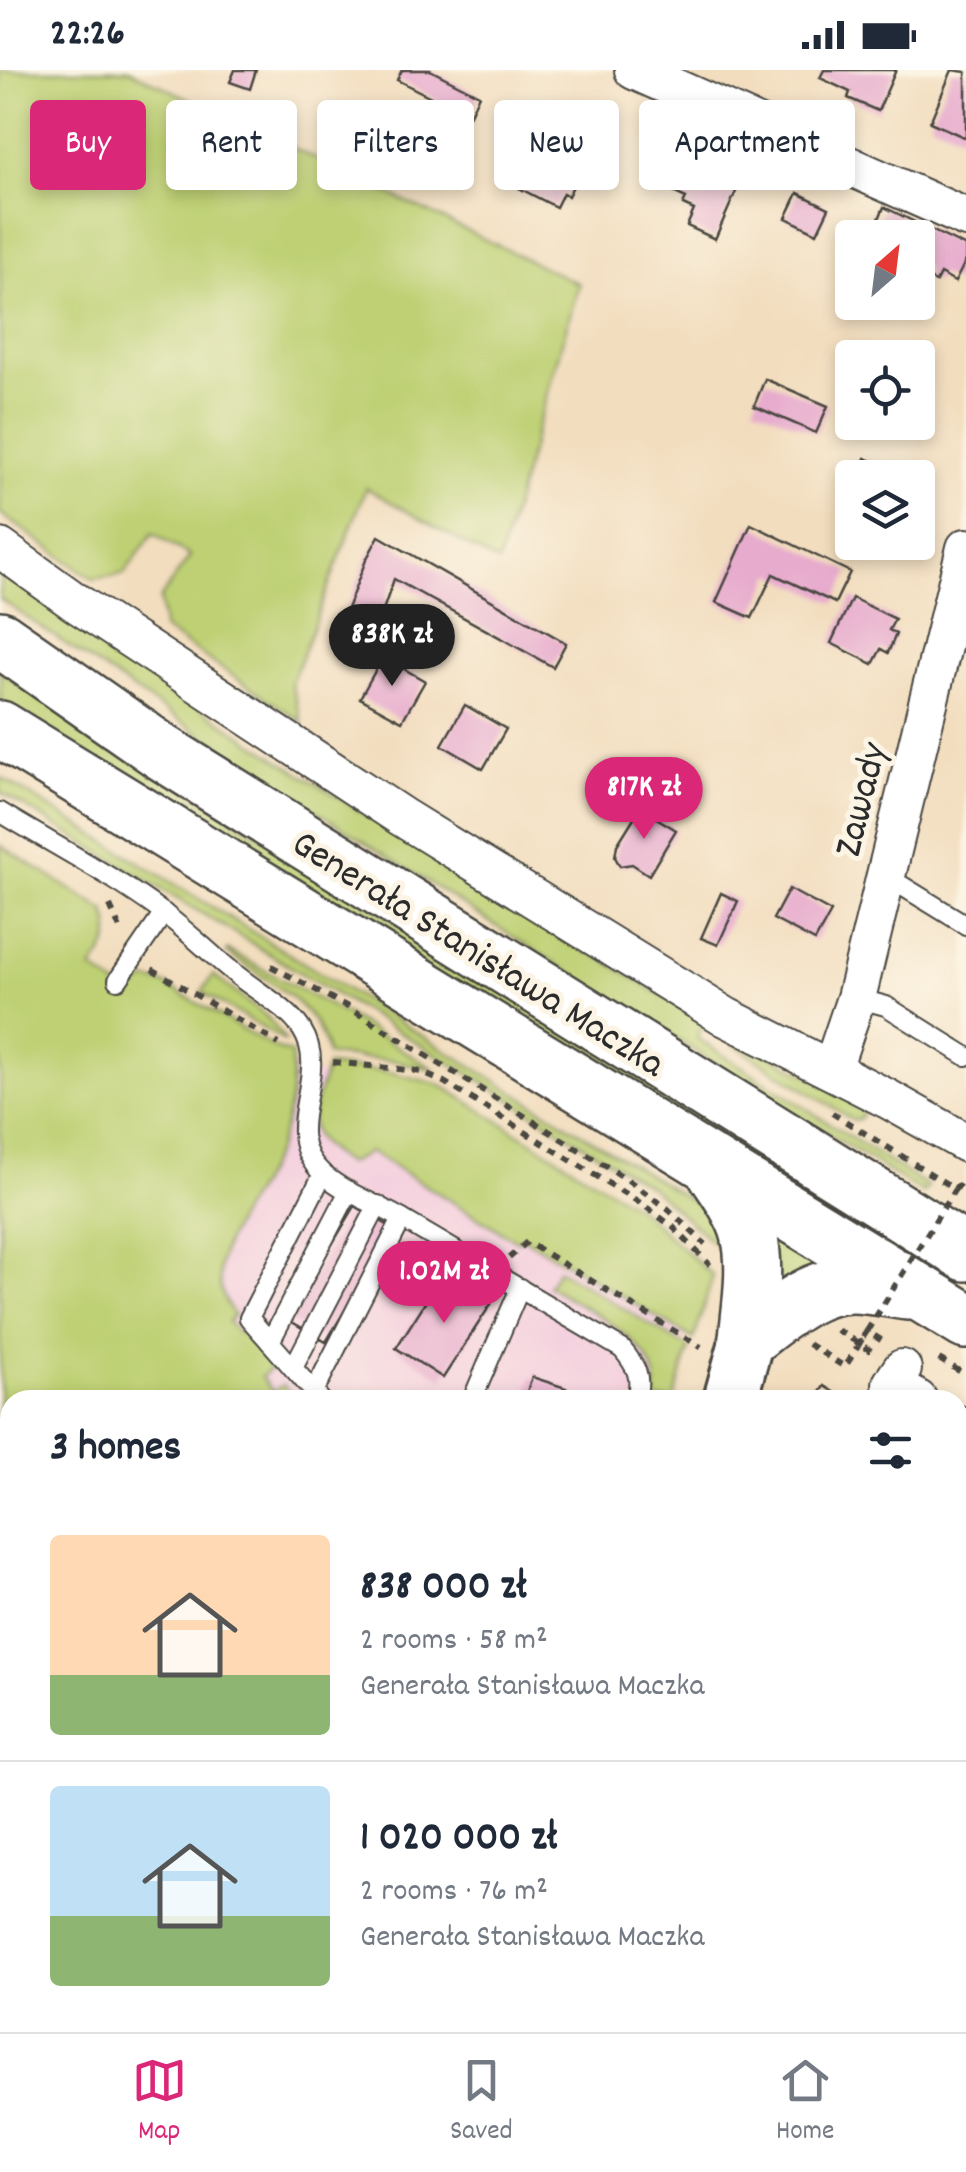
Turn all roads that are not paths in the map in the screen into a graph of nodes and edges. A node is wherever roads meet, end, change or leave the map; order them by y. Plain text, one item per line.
1 (634, 70) edge
2 (966, 218) edge
3 (0, 548) edge
4 (966, 548) edge
5 (0, 639) edge
6 (0, 729) edge
7 (0, 812) edge
8 (886, 876) junction
9 (164, 913) junction
10 (966, 924) edge
11 (118, 980) dead end
12 (856, 998) junction
13 (966, 1056) edge
14 (832, 1069) junction
15 (966, 1143) edge
16 (713, 1168) junction
17 (323, 1174) junction
18 (350, 1191) junction
19 (378, 1205) junction
20 (402, 1220) junction
21 (966, 1253) edge
22 (520, 1288) junction
23 (944, 1308) edge
24 (270, 1342) junction
25 (725, 1344) junction
26 (293, 1368) junction
27 (313, 1390) edge
28 (321, 1390) edge
29 (476, 1390) edge
30 (639, 1390) edge
31 (729, 1390) edge

1 - 2 street
3 - 14 street
4 - 8 street, Zawady
5 - 21 highway, Generała Stanisława Maczka
6 - 16 highway, Generała Stanisława Maczka
7 - 9 lane
8 - 10 lane
8 - 12 street, Zawady
9 - 11 lane
9 - 17 lane
12 - 13 lane
12 - 14 street, Zawady
14 - 15 street
16 - 23 highway, Generała Stanisława Maczka
16 - 25 highway
17 - 18 lane
17 - 24 lane
18 - 19 lane
18 - 24 lane
19 - 20 lane
19 - 26 lane
20 - 22 lane
20 - 28 lane
22 - 29 lane
22 - 30 lane
23 - 25 highway
24 - 26 lane
25 - 31 street
26 - 27 lane

